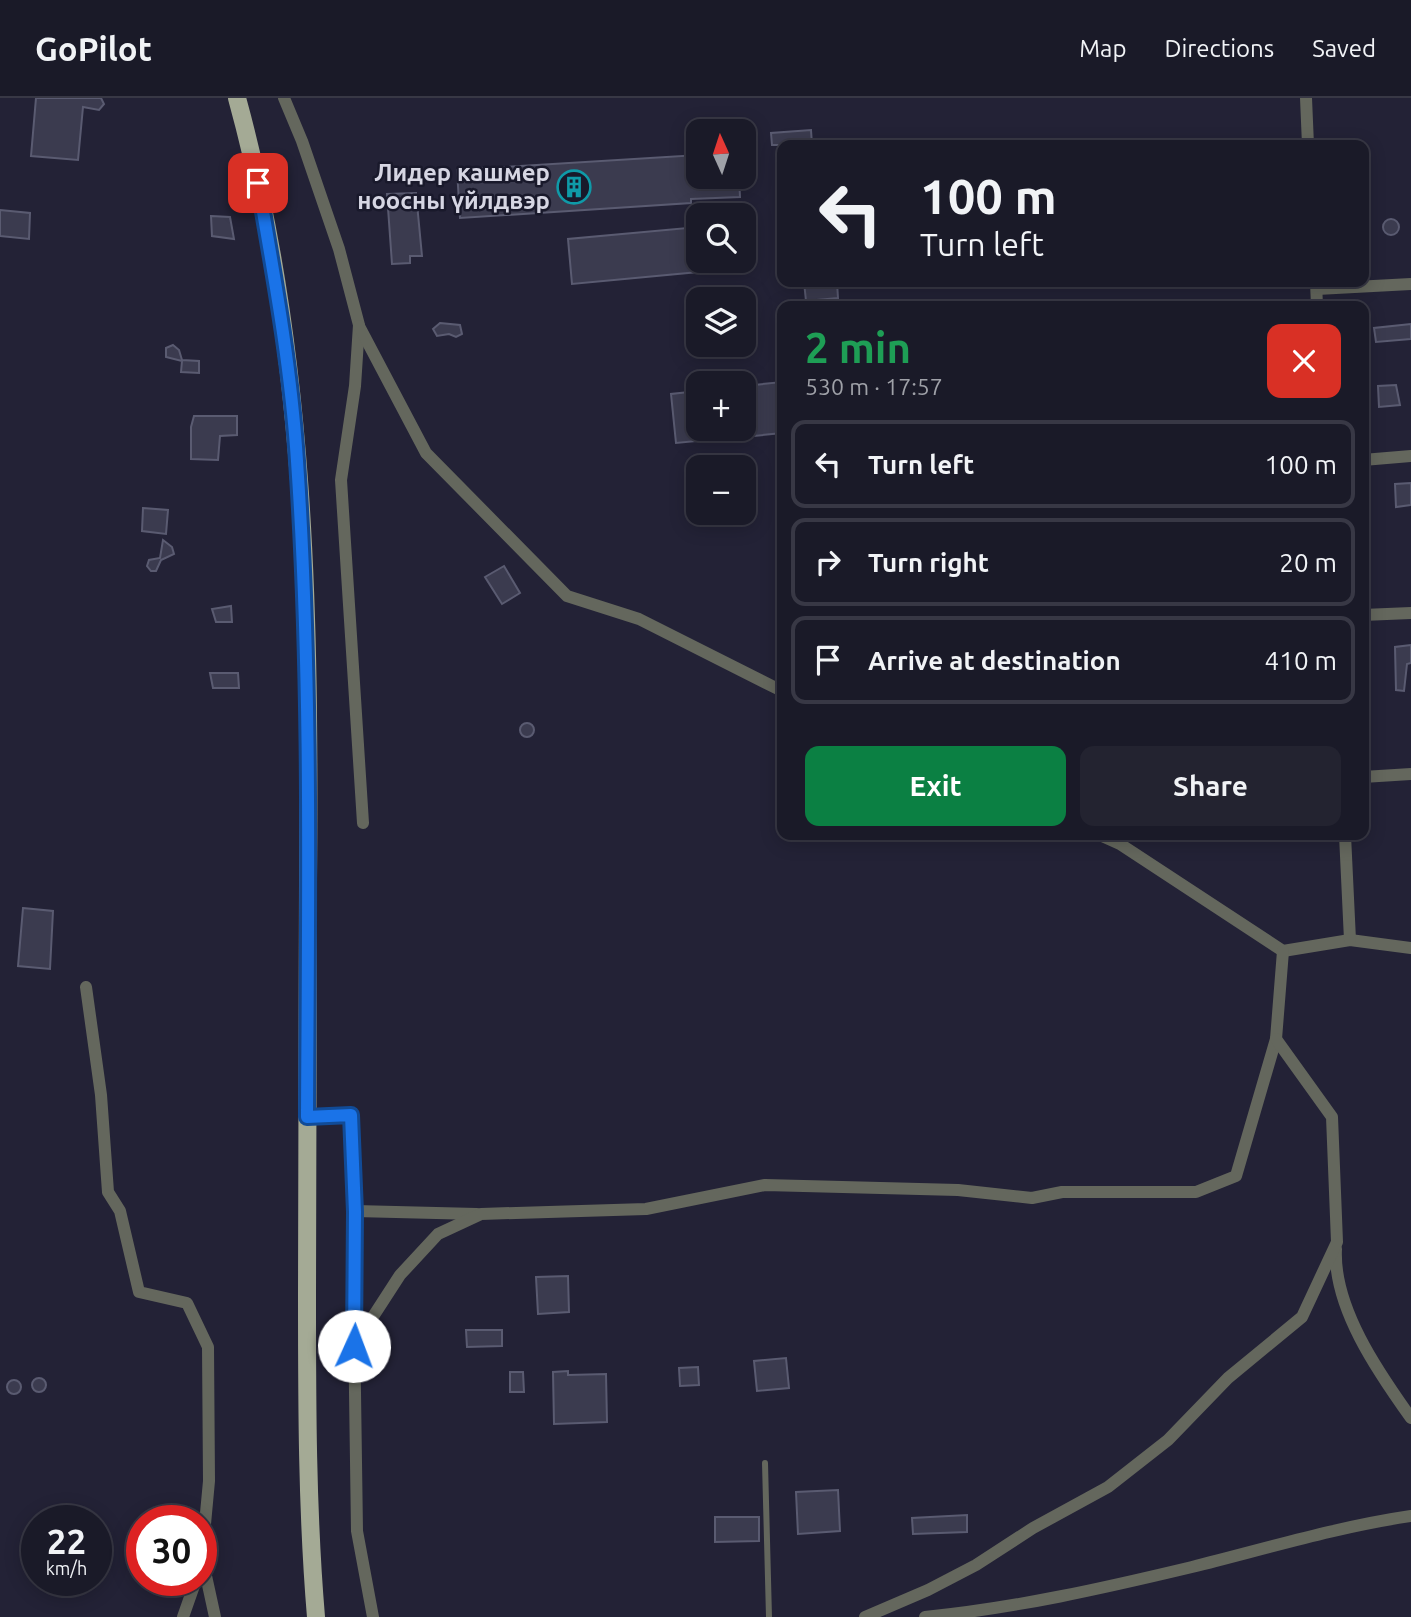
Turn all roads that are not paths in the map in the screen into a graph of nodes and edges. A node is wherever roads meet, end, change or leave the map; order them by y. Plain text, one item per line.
1 (237, 98) edge
2 (284, 98) edge
3 (1306, 98) edge
4 (1308, 140) edge
5 (1411, 284) edge
6 (1369, 285) edge
7 (359, 325) junction
8 (1411, 456) edge
9 (1369, 460) edge
10 (1411, 613) edge
11 (1369, 615) edge
12 (777, 688) edge
13 (1411, 774) edge
14 (1369, 777) edge
15 (363, 824) dead end
16 (1111, 840) edge
17 (1345, 840) edge
18 (1350, 940) junction
19 (1411, 948) edge
20 (1283, 951) junction
21 (86, 987) dead end
22 (1276, 1040) junction
23 (307, 1117) junction
24 (355, 1212) junction
25 (481, 1214) junction
26 (1336, 1242) junction
27 (354, 1346) junction
28 (1411, 1418) edge
29 (765, 1463) dead end
30 (207, 1505) edge
31 (1411, 1516) edge
32 (191, 1596) edge
33 (210, 1596) edge
34 (183, 1617) edge
35 (215, 1617) edge
36 (316, 1617) edge
37 (373, 1617) edge
38 (769, 1617) edge
39 (865, 1617) edge
40 (925, 1617) edge

1 - 23 main road
2 - 7 street
3 - 4 street
5 - 6 street
7 - 12 street
7 - 15 street
8 - 9 street
10 - 11 street
13 - 14 street
16 - 20 street
17 - 18 street
18 - 19 street
18 - 20 street
20 - 22 street
21 - 30 street
22 - 25 street
22 - 26 street
23 - 24 street
23 - 36 main road
24 - 25 street
24 - 27 street
25 - 27 street
26 - 28 street
26 - 39 street
27 - 37 street
29 - 38 lane
31 - 40 street
32 - 34 street
33 - 35 street

